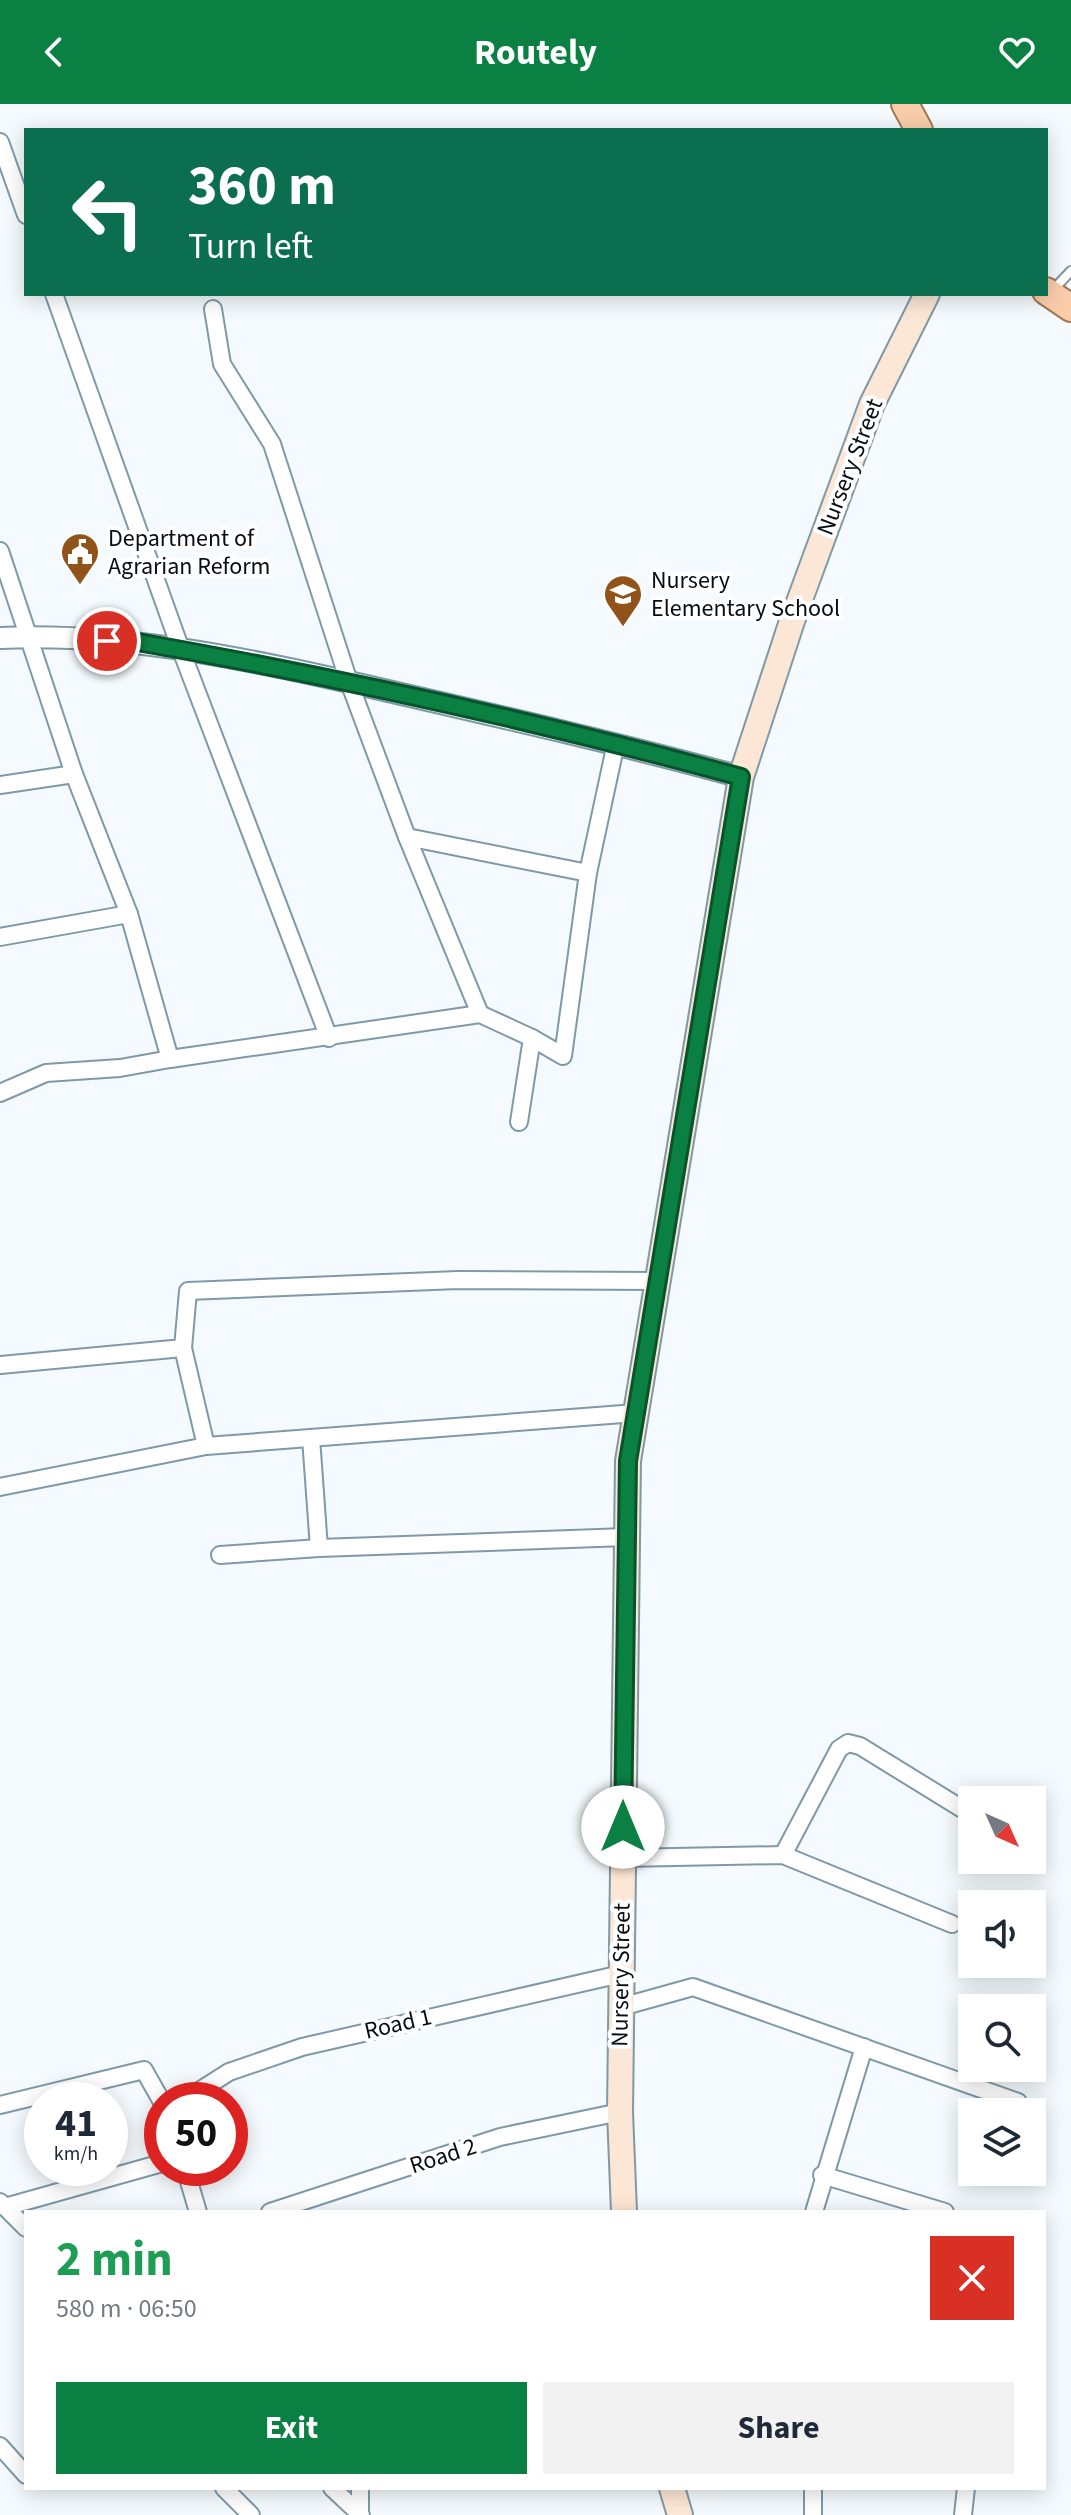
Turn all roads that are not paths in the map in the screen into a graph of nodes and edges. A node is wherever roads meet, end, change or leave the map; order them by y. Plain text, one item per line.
1 (905, 104) edge
2 (918, 128) edge
3 (0, 142) edge
4 (24, 209) edge
5 (1071, 271) edge
6 (55, 296) edge
7 (926, 296) edge
8 (1055, 297) edge
9 (213, 309) dead end
10 (0, 551) edge
11 (0, 638) edge
12 (31, 639) junction
13 (181, 650) junction
14 (349, 682) junction
15 (616, 743) junction
16 (74, 774) junction
17 (741, 777) junction
18 (0, 785) edge
19 (407, 837) junction
20 (588, 873) junction
21 (129, 914) junction
22 (0, 937) edge
23 (480, 1014) junction
24 (329, 1038) junction
25 (532, 1038) junction
26 (170, 1059) junction
27 (0, 1093) edge
28 (519, 1122) dead end
29 (658, 1281) junction
30 (183, 1348) junction
31 (0, 1365) edge
32 (636, 1413) junction
33 (311, 1438) junction
34 (206, 1446) junction
35 (0, 1487) edge
36 (626, 1537) junction
37 (319, 1548) junction
38 (220, 1555) dead end
39 (958, 1806) edge
40 (783, 1855) junction
41 (623, 1858) junction
42 (952, 1924) dead end
43 (621, 1974) junction
44 (621, 2007) junction
45 (864, 2047) junction
46 (151, 2082) edge
47 (213, 2082) edge
48 (1007, 2098) edge
49 (0, 2105) edge
50 (620, 2112) junction
51 (144, 2168) edge
52 (822, 2175) junction
53 (190, 2186) edge
54 (2, 2205) edge
55 (197, 2210) edge
56 (276, 2210) edge
57 (624, 2210) edge
58 (814, 2210) edge
59 (938, 2210) edge
60 (24, 2226) edge
61 (0, 2446) edge
62 (24, 2473) edge
63 (226, 2490) edge
64 (334, 2490) edge
65 (360, 2490) edge
66 (673, 2490) edge
67 (813, 2490) edge
68 (966, 2490) edge
69 (361, 2513) edge
70 (251, 2515) edge
71 (680, 2515) edge
72 (813, 2515) edge
73 (963, 2515) edge

1 - 2 main road
3 - 4 street
5 - 8 lane
6 - 13 street
7 - 17 main road, Nursery Street
9 - 14 street
10 - 12 street
11 - 12 street
12 - 13 street
12 - 16 street
13 - 14 street
13 - 24 street
14 - 15 street
14 - 19 street
15 - 17 street
15 - 20 street
16 - 18 street
16 - 21 street
17 - 29 main road, Nursery Street
19 - 20 street
19 - 23 street
20 - 25 street
21 - 22 street
21 - 26 street
23 - 24 street
23 - 25 street
24 - 26 street
25 - 28 street
26 - 27 street
29 - 30 street
29 - 32 main road, Nursery Street
30 - 31 street
30 - 34 street
32 - 33 street
32 - 36 main road, Nursery Street
33 - 34 street
33 - 37 street
34 - 35 street
36 - 37 street
36 - 41 main road, Nursery Street
37 - 38 street
39 - 40 street
40 - 41 street
40 - 42 street
41 - 43 main road, Nursery Street
43 - 44 main road, Nursery Street
43 - 47 street, Road 1
44 - 45 street
44 - 50 main road, Nursery Street
45 - 48 street
45 - 52 street
46 - 49 street
50 - 56 street, Road 2
50 - 57 main road, Nursery Street
51 - 54 street
52 - 58 street
52 - 59 street
53 - 55 street
54 - 60 street
61 - 62 street
63 - 70 street
64 - 69 street
65 - 69 street
66 - 71 main road
67 - 72 street
68 - 73 street

